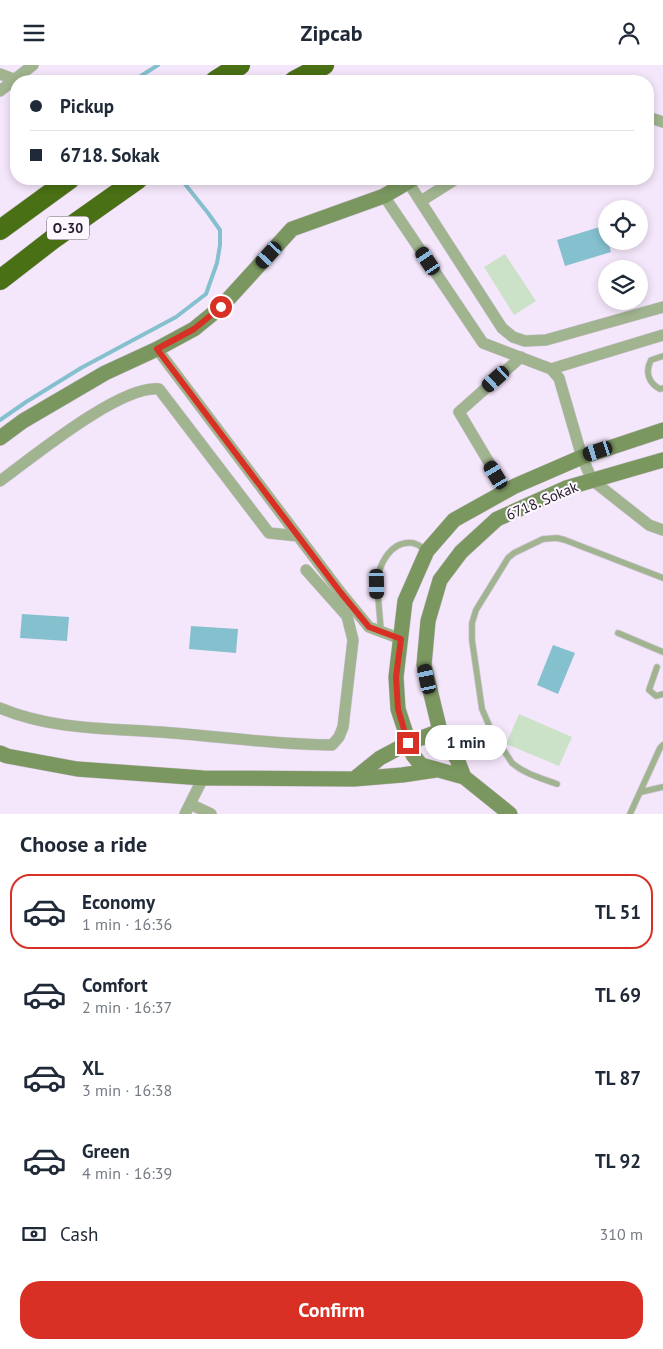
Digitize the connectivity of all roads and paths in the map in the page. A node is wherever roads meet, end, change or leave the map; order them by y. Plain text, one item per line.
1 (33, 65) edge
2 (322, 65) edge
3 (239, 66) edge
4 (22, 75) edge
5 (225, 75) edge
6 (304, 75) edge
7 (61, 185) edge
8 (130, 185) edge
9 (402, 185) edge
10 (413, 185) edge
11 (446, 185) edge
12 (384, 196) junction
13 (421, 201) junction
14 (28, 208) junction
15 (0, 225) edge
16 (0, 229) edge
17 (53, 239) junction
18 (0, 279) edge
19 (0, 289) edge
20 (663, 307) edge
21 (663, 335) edge
22 (157, 349) junction
23 (663, 356) edge
24 (521, 357) junction
25 (551, 369) junction
26 (663, 388) edge
27 (663, 430) edge
28 (0, 438) edge
29 (582, 457) junction
30 (663, 459) edge
31 (592, 480) junction
32 (0, 481) edge
33 (506, 491) junction
34 (663, 530) edge
35 (298, 537) junction
36 (427, 551) junction
37 (306, 570) dead end
38 (663, 578) edge
39 (381, 631) junction
40 (618, 633) dead end
41 (401, 639) junction
42 (663, 652) edge
43 (657, 667) dead end
44 (663, 694) edge
45 (0, 708) edge
46 (440, 731) junction
47 (408, 743) junction
48 (663, 745) edge
49 (0, 753) edge
50 (457, 759) junction
51 (437, 770) junction
52 (464, 777) junction
53 (203, 778) junction
54 (354, 779) junction
55 (557, 784) dead end
56 (663, 787) edge
57 (641, 792) junction
58 (188, 809) edge
59 (211, 814) edge
60 (510, 814) edge
61 (630, 814) edge

1 - 4 street
2 - 6 highway
3 - 5 highway
7 - 14 highway, O-30
8 - 17 highway, O-30
9 - 12 street
10 - 13 street
11 - 13 street
12 - 22 street
12 - 24 street
13 - 20 street
14 - 15 highway
14 - 16 highway, O-30
17 - 18 highway, O-30
17 - 19 highway
21 - 25 street
22 - 28 street
22 - 35 street
23 - 26 lane
24 - 25 street
24 - 33 street
25 - 29 street
27 - 29 street, 6718. Sokak
29 - 31 street
29 - 33 street, 6718. Sokak
30 - 31 street, 6718. Sokak
31 - 34 street
31 - 46 street, 6718. Sokak
32 - 35 street
33 - 36 street, 6718. Sokak
35 - 39 street
36 - 39 lane
36 - 41 street, 6718. Sokak
37 - 45 street
38 - 55 lane
39 - 41 street
40 - 42 lane
41 - 47 street, 6718. Sokak
43 - 44 lane
46 - 47 street
46 - 50 street, 6718. Sokak
47 - 51 street, 6718. Sokak
47 - 54 street
48 - 57 lane
49 - 53 street
50 - 51 street
50 - 52 street, 6718. Sokak
51 - 52 street, 6718. Sokak
51 - 54 street
52 - 60 street, 6718. Sokak
53 - 54 street
53 - 58 street
56 - 57 lane
57 - 61 lane
58 - 59 street

